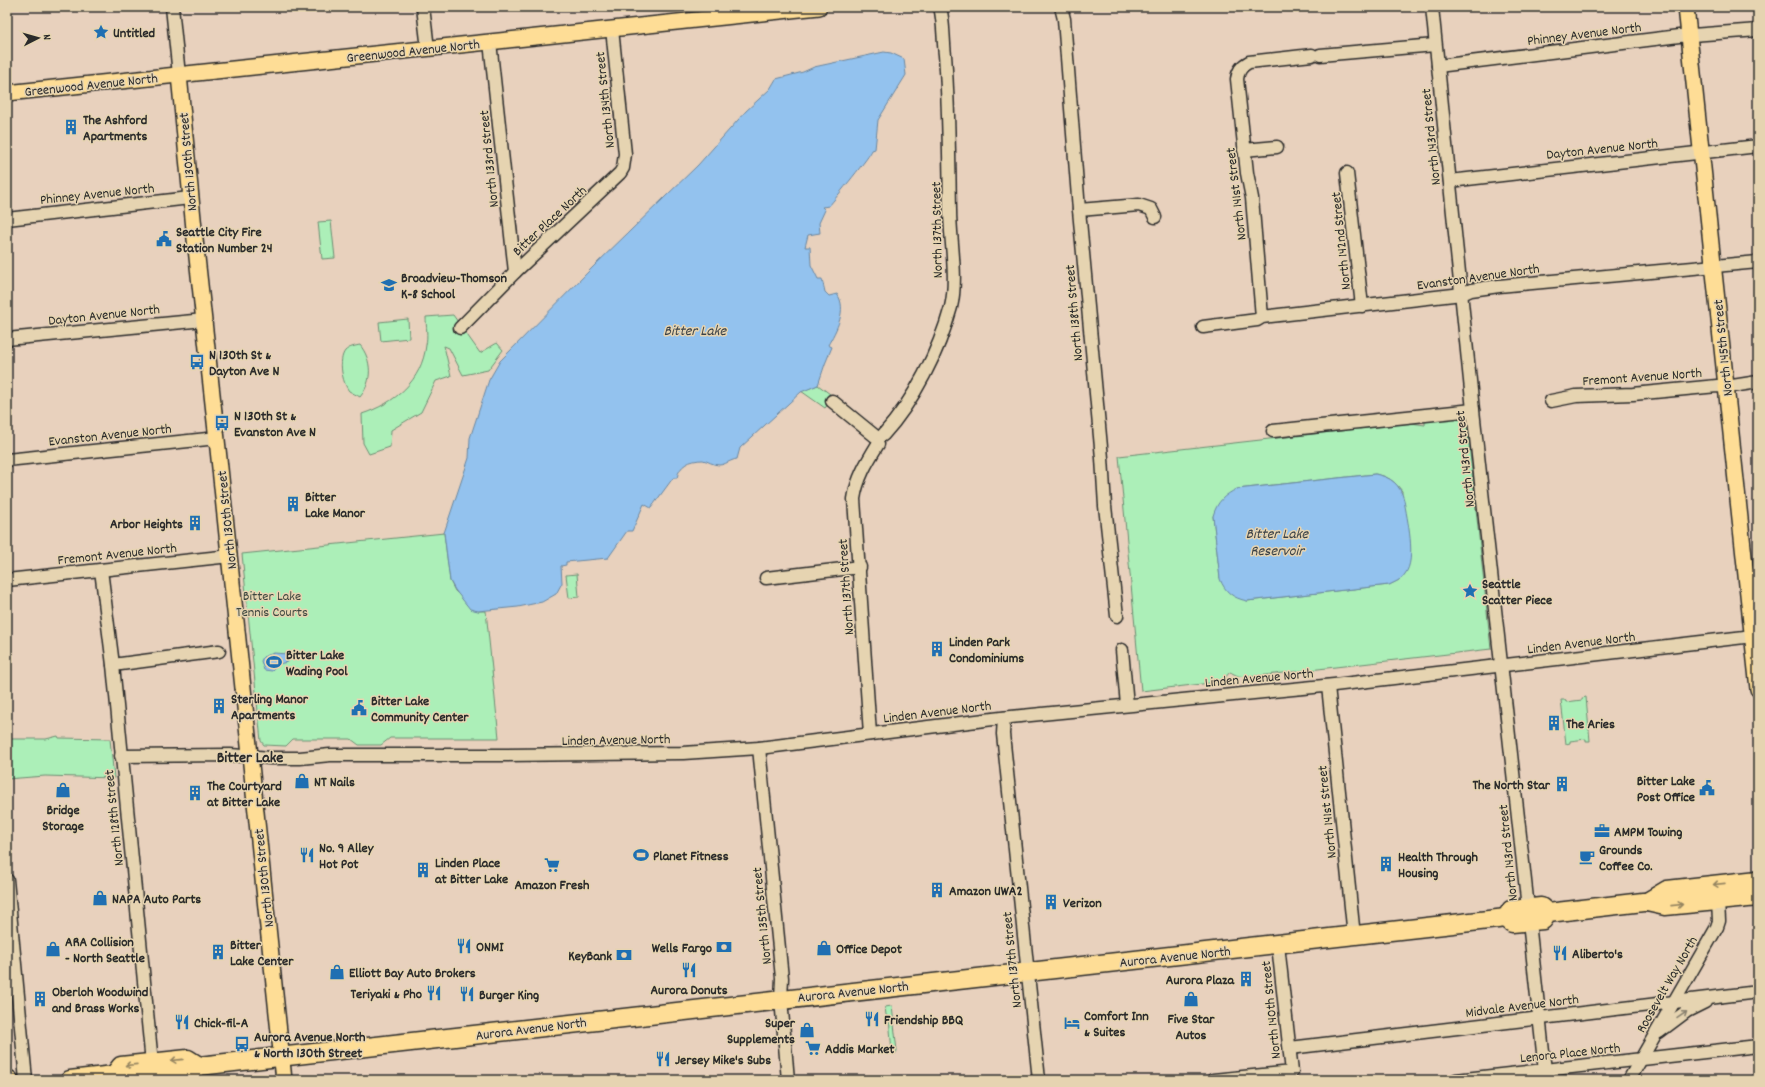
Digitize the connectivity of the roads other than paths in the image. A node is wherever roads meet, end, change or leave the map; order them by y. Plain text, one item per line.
1 (172, 7) edge
2 (423, 7) edge
3 (819, 7) edge
4 (940, 7) edge
5 (1061, 7) edge
6 (1432, 7) edge
7 (1686, 7) edge
8 (612, 29) junction
9 (1758, 30) edge
10 (1689, 35) junction
11 (490, 42) junction
12 (1436, 45) junction
13 (428, 49) junction
14 (1438, 66) junction
15 (179, 75) junction
16 (7, 93) edge
17 (1758, 146) edge
18 (1277, 147) dead end
19 (1244, 150) junction
20 (1701, 152) junction
21 (623, 168) joint
22 (1347, 173) dead end
23 (1450, 181) junction
24 (190, 198) junction
25 (1079, 210) junction
26 (1155, 216) dead end
27 (7, 219) edge
28 (1758, 262) edge
29 (1713, 266) junction
30 (515, 272) junction
31 (1462, 294) junction
32 (1362, 306) junction
33 (1262, 317) junction
34 (204, 320) junction
35 (1203, 327) dead end
36 (460, 328) dead end
37 (7, 338) edge
38 (1758, 382) edge
39 (1726, 388) junction
40 (1551, 401) dead end
41 (832, 402) dead end
42 (1473, 410) junction
43 (1273, 431) dead end
44 (217, 438) junction
45 (879, 438) junction
46 (7, 460) edge
47 (230, 556) junction
48 (860, 567) junction
49 (102, 570) junction
50 (766, 578) dead end
51 (7, 580) edge
52 (1117, 616) dead end
53 (1752, 636) junction
54 (1122, 650) dead end
55 (219, 651) dead end
56 (113, 665) junction
57 (1502, 666) junction
58 (1328, 686) junction
59 (1758, 689) edge
60 (1128, 705) junction
61 (1004, 718) junction
62 (870, 734) junction
63 (759, 748) junction
64 (121, 756) junction
65 (250, 756) junction
66 (7, 880) edge
67 (1758, 880) edge
68 (1758, 897) edge
69 (1718, 901) junction
70 (1647, 902) junction
71 (1528, 915) junction
72 (1354, 936) junction
73 (1278, 945) junction
74 (1028, 972) junction
75 (1758, 992) edge
76 (1714, 998) junction
77 (780, 999) junction
78 (1673, 1002) junction
79 (1540, 1017) junction
80 (1653, 1036) junction
81 (1758, 1046) edge
82 (1290, 1048) junction
83 (282, 1057) junction
84 (1640, 1060) junction
85 (153, 1073) edge
86 (1545, 1075) edge
87 (26, 1080) edge
88 (70, 1080) edge
89 (284, 1080) edge
90 (788, 1080) edge
91 (1039, 1080) edge
92 (1213, 1080) edge
93 (1456, 1080) edge
94 (1629, 1080) edge

1 - 15 street, North 130th Street
2 - 13 street
3 - 8 main road, Greenwood Avenue North
4 - 45 street, North 137th Street
5 - 25 street, North 138th Street
6 - 12 street, North 143rd Street
7 - 10 main road, North 145th Street
8 - 11 main road, Greenwood Avenue North
8 - 21 street, North 134th Street
9 - 10 street, Phinney Avenue North
10 - 14 street, Phinney Avenue North
10 - 20 main road, North 145th Street
11 - 13 main road, Greenwood Avenue North
11 - 30 street, North 133rd Street
12 - 14 street, North 143rd Street
12 - 19 street, North 141st Street
13 - 15 main road, Greenwood Avenue North
14 - 23 street, North 143rd Street
15 - 16 main road, Greenwood Avenue North
15 - 24 main road, North 130th Street
17 - 20 street, Dayton Avenue North
18 - 19 street
19 - 33 street, North 141st Street
20 - 23 street, Dayton Avenue North
20 - 29 main road, North 145th Street
21 - 30 street, Bitter Place North
22 - 32 street, North 142nd Street
23 - 31 street, North 143rd Street
24 - 27 street, Phinney Avenue North
24 - 34 main road, North 130th Street
25 - 26 street
25 - 52 street, North 138th Street
28 - 29 street, Evanston Avenue North
29 - 31 street, Evanston Avenue North
29 - 39 main road, North 145th Street
30 - 36 street, Bitter Place North
31 - 32 street, Evanston Avenue North
31 - 42 street, North 143rd Street
32 - 33 street, Evanston Avenue North
33 - 35 street, Evanston Avenue North
34 - 37 street, Dayton Avenue North
34 - 44 main road, North 130th Street
38 - 39 street, Fremont Avenue North
39 - 40 street, Fremont Avenue North
39 - 53 main road, North 145th Street
41 - 45 street
42 - 43 street
42 - 57 street, North 143rd Street
44 - 46 street, Evanston Avenue North
44 - 47 main road, North 130th Street
45 - 48 street, North 137th Street
47 - 49 street, Fremont Avenue North
47 - 65 main road, North 130th Street
48 - 50 street
48 - 62 street, North 137th Street
49 - 51 street, Fremont Avenue North
49 - 56 street, North 128th Street
53 - 57 street, Linden Avenue North
53 - 59 main road, North 145th Street
54 - 60 street
55 - 56 street
56 - 64 street, North 128th Street
57 - 58 street, Linden Avenue North
57 - 71 street, North 143rd Street
58 - 60 street, Linden Avenue North
58 - 72 street, North 141st Street
60 - 61 street, Linden Avenue North
61 - 62 street, Linden Avenue North
61 - 74 street, North 137th Street
62 - 63 street, Linden Avenue North
63 - 65 street, Linden Avenue North
63 - 77 street, North 135th Street
64 - 65 street, Linden Avenue North
64 - 85 street, North 128th Street
65 - 83 main road, North 130th Street
66 - 87 street
67 -> 70 highway, Aurora Avenue North
68 - 69 highway, Aurora Avenue North
70 -> 69 highway, Aurora Avenue North
69 - 78 street, Roosevelt Way North
70 - 71 highway, Aurora Avenue North
71 - 72 highway, Aurora Avenue North
71 - 79 street, North 143rd Street
72 - 73 highway, Aurora Avenue North
73 - 74 highway, Aurora Avenue North
73 - 82 street, North 140th Street
74 - 77 highway, Aurora Avenue North
74 - 91 street, North 137th Street
75 - 76 street, Midvale Avenue North
76 - 78 street, Midvale Avenue North
80 -> 76 street
77 - 83 highway, Aurora Avenue North
77 - 90 street, North 135th Street
78 - 79 street, Midvale Avenue North
78 - 80 street, Roosevelt Way North
79 - 82 street, Midvale Avenue North
79 - 86 street, North 143rd Street
80 - 84 street, Roosevelt Way North
81 - 84 street, Lenora Place North
82 - 92 street, North 140th Street
83 - 85 highway, Aurora Avenue North
83 - 89 main road, North 130th Street
84 - 86 street, Lenora Place North
84 - 94 street, Roosevelt Way North
85 - 88 highway, Aurora Avenue North
86 - 93 street, Lenora Place North

